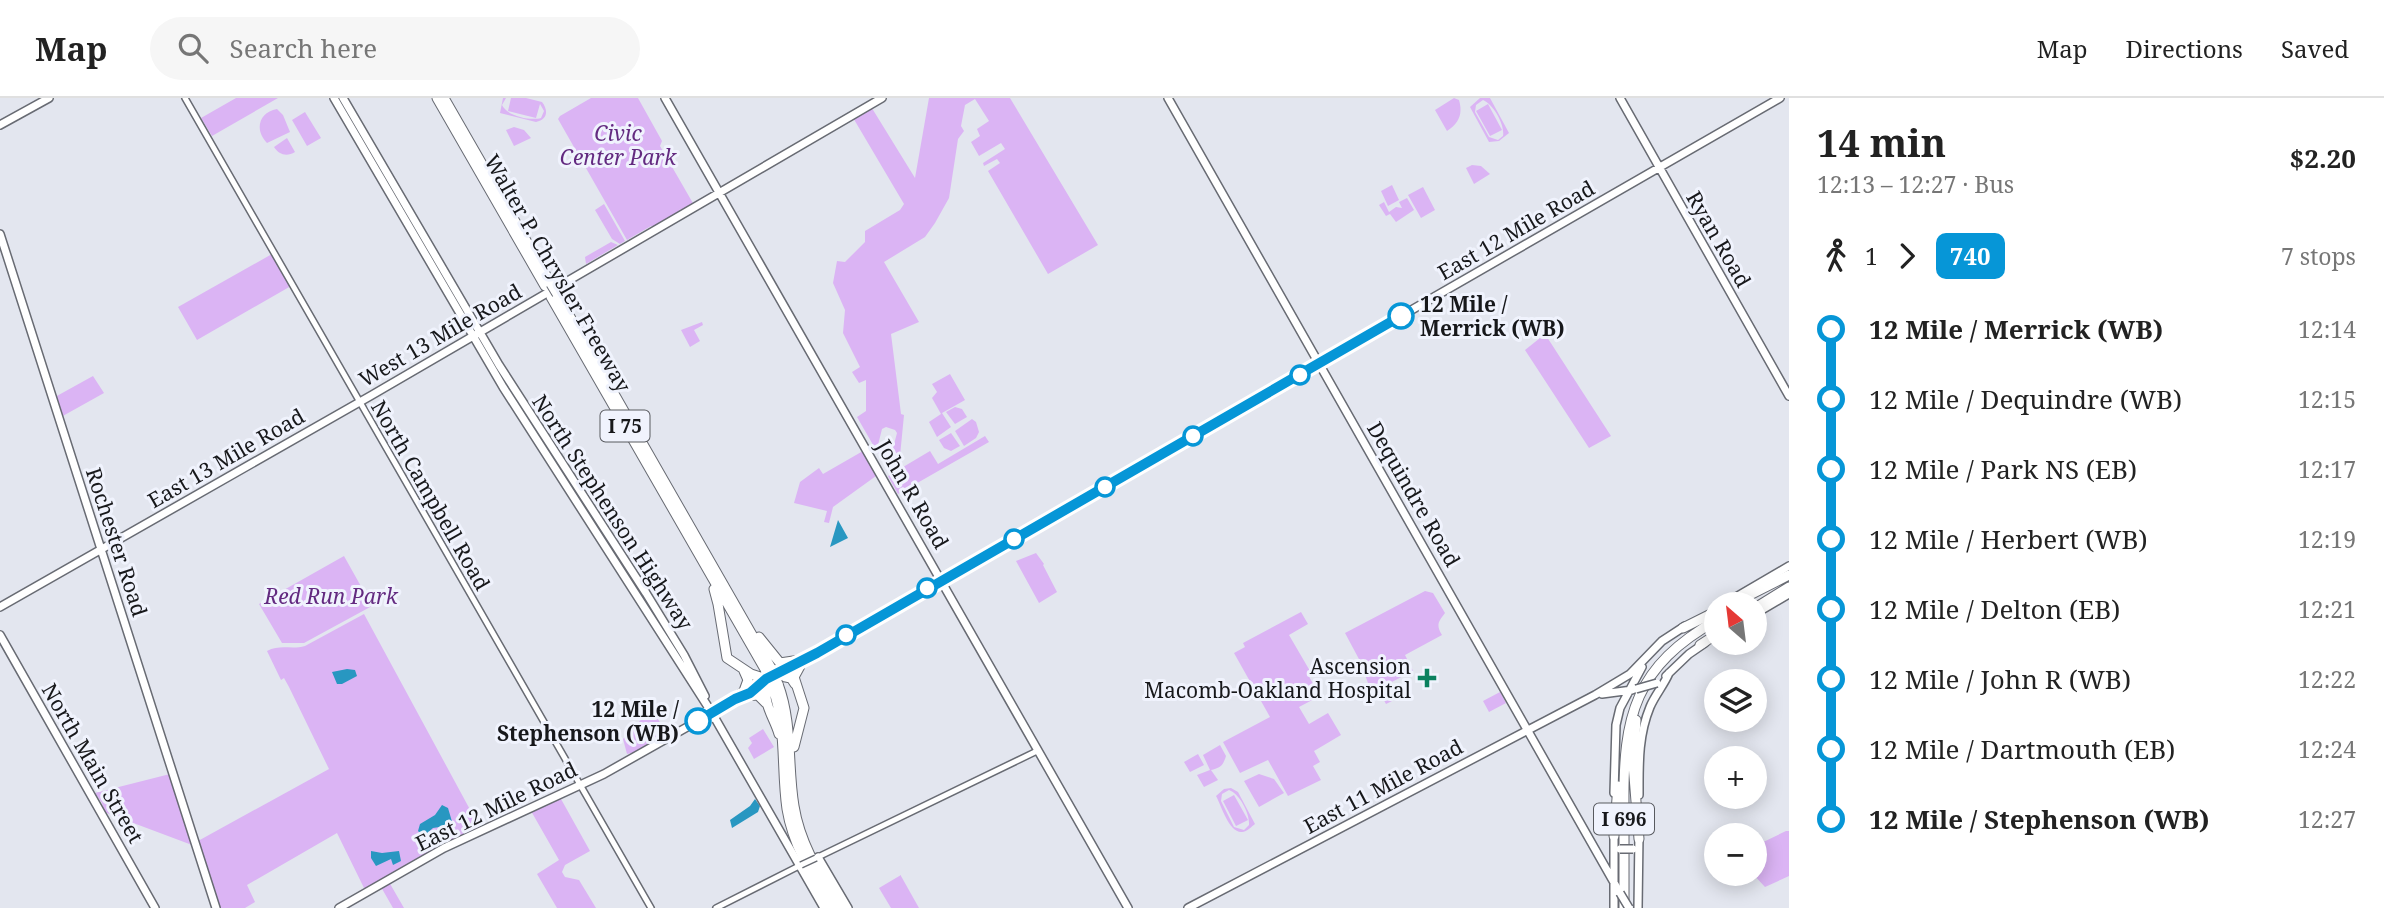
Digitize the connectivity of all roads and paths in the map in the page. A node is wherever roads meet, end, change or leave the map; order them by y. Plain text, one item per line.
1 (49, 98) edge
2 (185, 98) edge
3 (334, 98) edge
4 (342, 98) edge
5 (437, 98) edge
6 (444, 98) edge
7 (665, 98) edge
8 (882, 98) edge
9 (1168, 98) edge
10 (1620, 98) edge
11 (1780, 98) edge
12 (340, 108) junction
13 (0, 125) edge
14 (358, 125) junction
15 (366, 149) junction
16 (1658, 168) junction
17 (719, 192) junction
18 (401, 207) junction
19 (405, 222) junction
20 (0, 234) edge
21 (424, 239) junction
22 (548, 285) junction
23 (554, 296) junction
24 (459, 306) junction
25 (476, 334) junction
26 (480, 349) junction
27 (497, 363) junction
28 (1320, 363) junction
29 (507, 393) junction
30 (518, 395) junction
31 (1789, 396) edge
32 (359, 402) junction
33 (516, 408) junction
34 (528, 413) junction
35 (534, 436) junction
36 (552, 450) junction
37 (558, 473) junction
38 (579, 491) junction
39 (581, 508) junction
40 (587, 517) junction
41 (602, 525) junction
42 (608, 534) junction
43 (102, 549) junction
44 (699, 555) junction
45 (1789, 566) edge
46 (620, 567) junction
47 (1789, 577) edge
48 (942, 580) junction
49 (639, 583) junction
50 (1789, 586) edge
51 (1745, 592) edge
52 (1757, 592) edge
53 (1764, 592) edge
54 (1789, 594) edge
55 (1768, 598) edge
56 (645, 606) junction
57 (1768, 606) edge
58 (0, 607) edge
59 (1704, 617) edge
60 (652, 618) junction
61 (741, 619) junction
62 (664, 622) junction
63 (1683, 628) joint
64 (1704, 628) edge
65 (1704, 634) edge
66 (0, 635) edge
67 (672, 635) junction
68 (1704, 643) edge
69 (1700, 645) joint
70 (1649, 654) junction
71 (679, 657) junction
72 (797, 664) junction
73 (742, 670) junction
74 (1670, 673) junction
75 (773, 676) junction
76 (796, 685) junction
77 (1630, 688) junction
78 (741, 695) junction
79 (1595, 695) junction
80 (768, 705) junction
81 (712, 713) junction
82 (1636, 720) junction
83 (1628, 729) junction
84 (1527, 731) junction
85 (1037, 751) junction
86 (788, 780) junction
87 (580, 786) junction
88 (1614, 836) junction
89 (1637, 846) junction
90 (1616, 851) junction
91 (817, 857) junction
92 (1601, 860) junction
93 (800, 866) junction
94 (1615, 883) junction
95 (1614, 907) edge
96 (155, 908) edge
97 (216, 908) edge
98 (339, 908) edge
99 (651, 908) edge
100 (716, 908) edge
101 (824, 908) edge
102 (832, 908) edge
103 (840, 908) edge
104 (848, 908) edge
105 (1128, 908) edge
106 (1188, 908) edge
107 (1627, 908) edge
108 (1638, 908) edge

1 - 13 main road
2 - 32 street, North Campbell Road
3 - 12 main road
4 - 14 main road
5 - 22 highway, Walter P. Chrysler Freeway / I 75
6 - 22 highway, Walter P. Chrysler Freeway / I 75
7 - 17 main road, John R Road
8 - 17 main road
9 - 28 main road, Dequindre Road
10 - 16 main road, Ryan Road
11 - 16 main road, East 12 Mile Road
12 - 14 main road
12 - 15 main road
14 - 15 main road
15 - 18 main road
15 - 18 main road
16 - 28 main road, East 12 Mile Road
16 - 31 main road, Ryan Road
17 - 25 main road, West 13 Mile Road
17 - 48 main road, John R Road
18 - 19 main road
18 - 21 main road
19 - 21 main road
19 - 24 main road
20 - 43 main road, Rochester Road
21 - 24 main road
22 - 23 highway, Walter P. Chrysler Freeway / I 75
23 - 44 highway, Walter P. Chrysler Freeway / I 75
23 - 61 highway, Walter P. Chrysler Freeway / I 75
24 - 25 main road
24 - 25 main road
25 - 26 main road, North Stephenson Highway
25 - 27 main road, North Stephenson Highway
25 - 32 main road, West 13 Mile Road
26 - 27 main road
26 - 29 main road, North Stephenson Highway
27 - 30 main road, North Stephenson Highway
28 - 48 main road, East 12 Mile Road
28 - 84 main road, Dequindre Road
29 - 30 main road
29 - 33 main road, North Stephenson Highway
30 - 34 main road, North Stephenson Highway
32 - 43 main road, East 13 Mile Road
32 - 87 street, North Campbell Road
33 - 34 main road
33 - 35 main road, North Stephenson Highway
34 - 36 main road, North Stephenson Highway
35 - 36 main road
35 - 37 main road, North Stephenson Highway
36 - 38 main road, North Stephenson Highway
37 - 38 main road
37 - 39 main road, North Stephenson Highway
38 - 41 main road, North Stephenson Highway
39 - 40 main road, North Stephenson Highway
39 - 41 main road
40 - 42 main road
40 - 46 main road, North Stephenson Highway
41 - 42 main road, North Stephenson Highway
42 - 49 main road, North Stephenson Highway
43 - 58 main road, East 13 Mile Road
43 - 97 main road, Rochester Road
44 - 61 highway, Walter P. Chrysler Freeway / I 75
44 - 73 highway
45 - 51 main road
46 - 49 main road
46 - 56 main road, North Stephenson Highway
47 - 52 highway
47 - 53 highway
48 - 72 main road, East 12 Mile Road
48 - 85 main road, John R Road
49 - 62 main road, North Stephenson Highway
50 - 55 highway
54 - 57 main road
56 - 60 main road, North Stephenson Highway
56 - 62 main road
59 - 63 highway
60 - 67 main road
60 - 71 main road, North Stephenson Highway
61 - 75 highway, Walter P. Chrysler Freeway / I 75
62 - 67 main road, North Stephenson Highway
63 - 70 main road, East 11 Mile Road
64 - 83 highway, I 696
65 - 82 highway, I 696
66 - 96 main road, North Main Street
67 - 71 main road, North Stephenson Highway
68 - 69 highway
69 - 74 main road, East 11 Mile Road
70 - 77 main road
70 - 79 main road, East 11 Mile Road
71 - 81 main road, North Stephenson Highway
71 - 81 main road, North Stephenson Highway
72 - 75 main road, East 12 Mile Road
72 - 75 highway
72 - 76 highway
73 - 75 highway
73 - 78 highway
74 - 77 main road, East 11 Mile Road, bridge
74 - 89 main road
75 - 76 highway
75 - 78 main road, East 12 Mile Road
75 - 80 highway
75 - 86 highway, I 75
76 - 86 highway
77 - 79 main road, East 11 Mile Road
77 - 88 main road
78 - 80 highway
78 - 81 main road, East 12 Mile Road
79 - 84 main road, East 11 Mile Road
80 - 86 highway
81 - 87 main road, East 12 Mile Road
81 - 93 main road, North Stephenson Highway
82 - 89 highway
82 - 107 highway, I 696
83 - 88 highway
83 - 107 highway, I 696
84 - 92 main road, Dequindre Road
84 - 106 main road, East 11 Mile Road
85 - 91 street
85 - 105 main road, John R Road
86 - 102 highway, I 75
86 - 103 highway, I 75
87 - 98 main road, East 12 Mile Road
87 - 99 street, North Campbell Road
88 - 90 main road
89 - 90 main road, bridge
89 - 108 main road
90 - 92 main road
90 - 94 main road
91 - 93 street, bridge
91 - 104 main road
92 - 94 main road, Dequindre Road
93 - 100 street
93 - 101 main road, North Stephenson Highway
94 - 95 main road
94 - 107 main road, Dequindre Road, bridge

